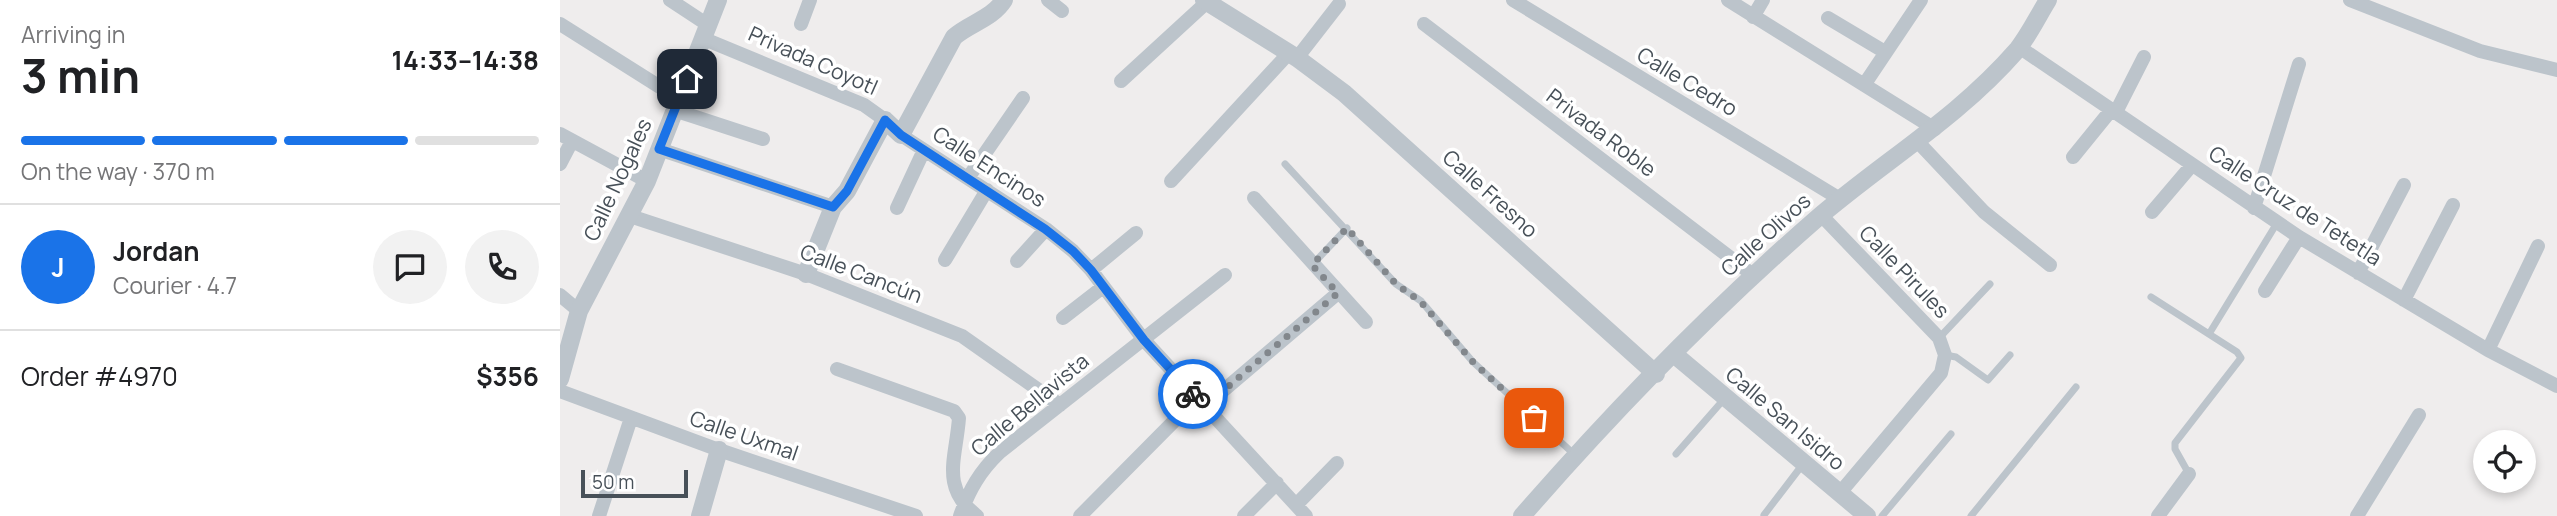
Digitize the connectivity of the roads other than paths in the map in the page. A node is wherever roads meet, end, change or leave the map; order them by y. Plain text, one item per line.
1 (670, 0) edge
2 (718, 0) edge
3 (810, 0) edge
4 (1004, 0) edge
5 (1048, 0) edge
6 (1513, 0) edge
7 (1728, 0) edge
8 (1763, 0) edge
9 (1919, 0) edge
10 (2048, 0) edge
11 (2350, 0) edge
12 (1205, 1) edge
13 (1339, 4) dead end
14 (1062, 11) dead end
15 (1753, 17) junction
16 (1828, 18) dead end
17 (560, 24) edge
18 (801, 24) dead end
19 (1424, 24) dead end
20 (705, 32) junction
21 (2019, 47) junction
22 (1885, 52) junction
23 (1293, 56) junction
24 (2144, 57) dead end
25 (2299, 64) dead end
26 (2557, 70) edge
27 (1121, 81) dead end
28 (1864, 85) junction
29 (1023, 98) dead end
30 (677, 104) junction
31 (2114, 110) junction
32 (885, 120) junction
33 (1935, 129) junction
34 (901, 135) junction
35 (566, 137) edge
36 (763, 139) dead end
37 (1918, 142) junction
38 (659, 149) junction
39 (924, 150) junction
40 (2073, 157) dead end
41 (560, 164) edge
42 (1285, 164) dead end
43 (2192, 164) junction
44 (968, 178) junction
45 (647, 181) junction
46 (1171, 181) dead end
47 (2404, 185) dead end
48 (987, 190) junction
49 (1254, 198) dead end
50 (1840, 199) junction
51 (2453, 205) dead end
52 (833, 207) junction
53 (897, 208) dead end
54 (2254, 208) junction
55 (2152, 212) dead end
56 (1821, 215) junction
57 (630, 216) junction
58 (2277, 223) junction
59 (1347, 228) junction
60 (1045, 229) junction
61 (1136, 233) dead end
62 (2299, 237) junction
63 (2538, 246) dead end
64 (945, 260) dead end
65 (1017, 261) dead end
66 (1312, 265) junction
67 (2050, 265) dead end
68 (1091, 270) junction
69 (2358, 273) junction
70 (806, 274) junction
71 (1225, 275) dead end
72 (1753, 275) junction
73 (1990, 284) dead end
74 (1103, 287) junction
75 (2265, 291) dead end
76 (1338, 293) junction
77 (560, 295) edge
78 (2151, 298) dead end
79 (2404, 300) junction
80 (579, 311) junction
81 (1063, 318) dead end
82 (1366, 322) dead end
83 (2209, 334) junction
84 (1939, 338) junction
85 (1144, 340) junction
86 (2488, 350) junction
87 (1675, 355) junction
88 (1945, 355) junction
89 (2010, 355) dead end
90 (837, 369) dead end
91 (1656, 374) junction
92 (560, 379) edge
93 (2557, 386) edge
94 (2076, 387) dead end
95 (560, 391) edge
96 (1726, 397) junction
97 (1201, 402) junction
98 (1060, 405) junction
99 (2419, 415) dead end
100 (631, 418) junction
101 (1951, 434) dead end
102 (719, 450) junction
103 (1676, 454) dead end
104 (1575, 455) junction
105 (1337, 463) dead end
106 (1803, 463) junction
107 (2189, 474) joint
108 (1277, 483) junction
109 (1839, 495) junction
110 (1301, 510) edge
111 (962, 511) edge
112 (1764, 515) edge
113 (599, 516) edge
114 (700, 516) edge
115 (916, 516) edge
116 (977, 516) edge
117 (1080, 516) edge
118 (1244, 516) edge
119 (1522, 516) edge
120 (1867, 516) edge
121 (1882, 516) edge
122 (1971, 516) edge
123 (2158, 516) edge
124 (2357, 516) edge

1 - 20 street, Privada Coyotl
2 - 20 street, Calle Nogales
3 - 18 street
4 - 34 street
5 - 14 street
6 - 50 street, Calle Cedro
7 - 15 street
8 - 15 street
9 - 22 street
10 - 21 street, Calle Olivos
11 - 26 street
12 - 23 street, Calle Fresno
12 - 27 street
13 - 23 street
15 - 28 street
16 - 22 street
17 - 30 street
19 - 72 street, Privada Roble
20 - 30 street, Calle Nogales
20 - 32 street, Privada Coyotl
21 - 31 street, Calle Cruz de Tetetla
21 - 33 street, Calle Olivos
22 - 28 street
23 - 46 street
23 - 91 street, Calle Fresno
24 - 31 street
25 - 54 street
28 - 33 street
29 - 44 street
30 - 36 street
30 - 38 street, Calle Nogales
31 - 40 street
31 - 43 street, Calle Cruz de Tetetla
32 - 34 street, Privada Coyotl
32 - 52 street
33 - 37 street, Calle Olivos
34 - 39 street, Calle Encinos
35 - 41 street
35 - 45 street
37 - 50 street, Calle Olivos
37 - 67 street
38 - 45 street, Calle Nogales
38 - 52 street
39 - 44 street, Calle Encinos
39 - 53 street
42 - 59 lane
43 - 54 street, Calle Cruz de Tetetla
43 - 55 street
44 - 48 street, Calle Encinos
45 - 57 street, Calle Nogales
47 - 69 street
48 - 60 street, Calle Encinos
48 - 64 street
49 - 66 street
50 - 56 street, Calle Olivos
51 - 79 street
52 - 70 street
54 - 58 street, Calle Cruz de Tetetla
56 - 72 street, Calle Olivos
56 - 84 street, Calle Pirules
57 - 70 street, Calle Cancún
57 - 80 street, Calle Nogales
58 - 62 street, Calle Cruz de Tetetla
58 - 83 lane
59 - 66 lane
59 - 104 lane
60 - 65 street
60 - 68 street, Calle Encinos
61 - 68 street
62 - 69 street, Calle Cruz de Tetetla
62 - 75 street
63 - 86 street
66 - 76 street
68 - 74 street, Calle Encinos
69 - 79 street, Calle Cruz de Tetetla
70 - 98 street, Calle Cancún
71 - 85 street
72 - 87 street, Calle Olivos
73 - 84 lane
74 - 81 street
74 - 85 street, Calle Encinos
76 - 82 street
76 - 97 street
77 - 80 street
78 - 83 lane
79 - 86 street, Calle Cruz de Tetetla
80 - 92 street, Calle Nogales
83 - 107 lane
84 - 88 street, Calle Pirules
85 - 97 street, Calle Encinos
85 - 98 street, Calle Bellavista
86 - 93 street, Calle Cruz de Tetetla
87 - 91 street, Calle Olivos
87 - 96 street, Calle San Isidro
88 - 89 lane
88 - 109 street
90 - 111 street
91 - 104 street, Calle Olivos
94 - 122 lane
95 - 100 street, Calle Uxmal
96 - 103 lane
96 - 106 street, Calle San Isidro
97 - 108 street, Calle Encinos
97 - 117 street
98 - 111 street, Calle Bellavista
99 - 124 street
100 - 102 street, Calle Uxmal
100 - 113 street
101 - 121 lane
102 - 114 street
102 - 115 street, Calle Uxmal
104 - 119 street, Calle Olivos
105 - 110 street
106 - 109 street, Calle San Isidro
106 - 112 lane
107 - 123 street
108 - 110 street, Calle Encinos
108 - 118 street
109 - 120 street, Calle San Isidro
111 - 116 street

